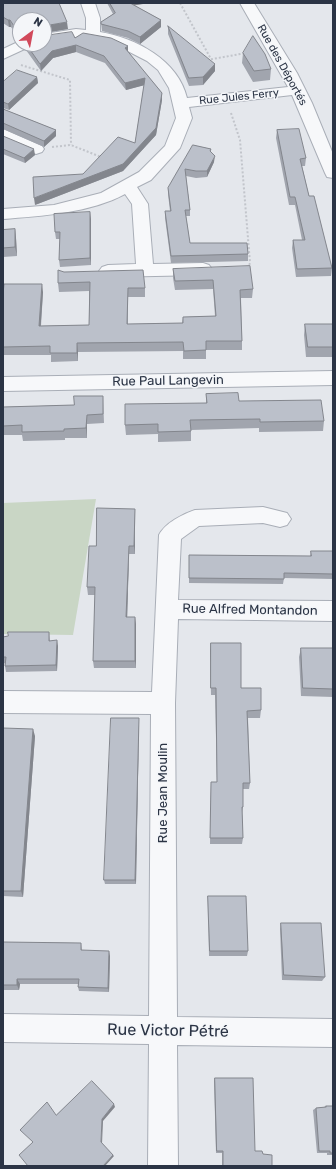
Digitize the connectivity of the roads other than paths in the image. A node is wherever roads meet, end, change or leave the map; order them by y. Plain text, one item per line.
1 (88, 3) edge
2 (247, 3) edge
3 (93, 36) junction
4 (52, 37) edge
5 (12, 50) edge
6 (3, 55) edge
7 (298, 90) junction
8 (180, 103) junction
9 (3, 134) edge
10 (36, 148) road end
11 (333, 173) edge
12 (128, 186) junction
13 (3, 214) edge
14 (247, 268) edge
15 (145, 270) junction
16 (94, 272) edge
17 (333, 378) edge
18 (3, 384) edge
19 (280, 519) dead end
20 (167, 609) junction
21 (333, 611) edge
22 (3, 702) edge
23 (163, 703) junction
24 (3, 1028) edge
25 (163, 1031) junction
26 (333, 1033) edge
27 (163, 1166) edge

1 - 3 street
2 - 7 street, Rue des Déportés
3 - 4 street
3 - 8 street
5 - 6 street
7 - 8 street, Rue Jules Ferry
7 - 11 street, Rue des Déportés
8 - 12 street
9 - 10 street
12 - 13 street
12 - 15 street
14 - 15 street
15 - 16 street
17 - 18 street, Rue Paul Langevin
19 - 20 street, Rue Jean Moulin
20 - 21 street, Rue Alfred Montandon
20 - 23 street, Rue Jean Moulin
22 - 23 street
23 - 25 street, Rue Jean Moulin
24 - 25 street, Rue Victor Pétré
25 - 26 street, Rue Victor Pétré
25 - 27 street, Rue Jean Moulin

